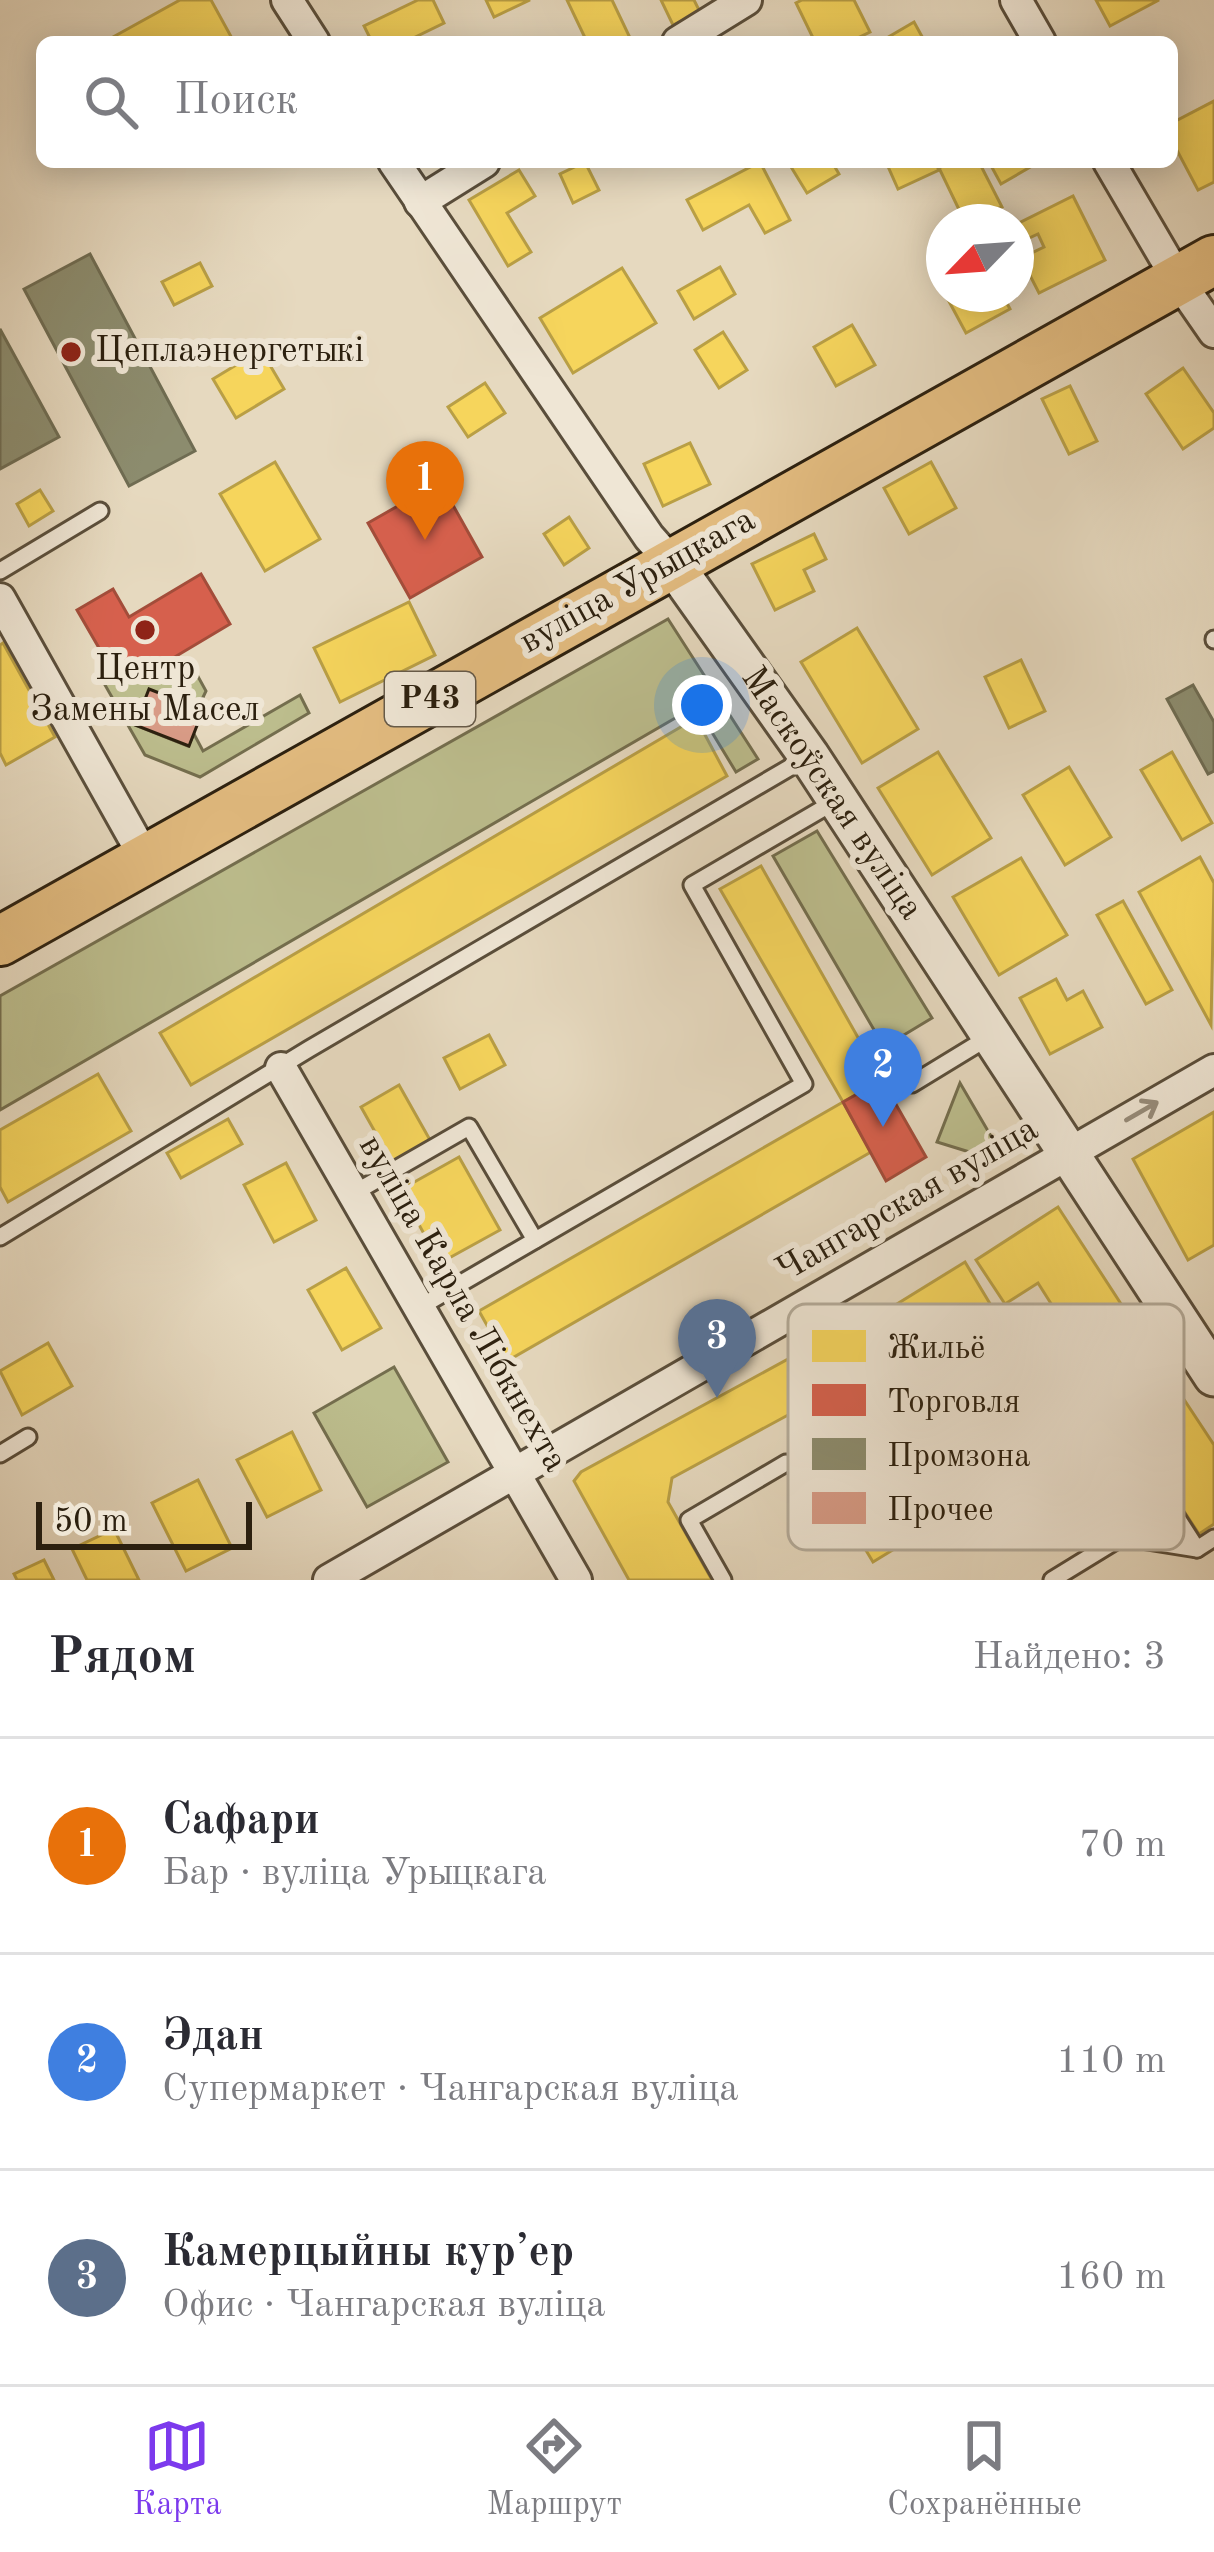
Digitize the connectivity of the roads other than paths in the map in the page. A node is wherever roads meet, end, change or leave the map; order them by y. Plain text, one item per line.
1 (286, 0) edge
2 (746, 0) edge
3 (1016, 0) edge
4 (310, 36) edge
5 (688, 36) edge
6 (1037, 36) edge
7 (398, 168) edge
8 (475, 168) edge
9 (1114, 168) edge
10 (421, 202) junction
11 (1196, 270) edge
12 (1214, 332) edge
13 (100, 512) dead end
14 (672, 563) junction
15 (0, 571) edge
16 (0, 599) edge
17 (809, 757) junction
18 (837, 800) junction
19 (145, 857) junction
20 (0, 940) edge
21 (992, 1036) junction
22 (281, 1068) junction
23 (1214, 1070) edge
24 (912, 1084) dead end
25 (1069, 1152) junction
26 (354, 1193) junction
27 (0, 1238) edge
28 (535, 1240) junction
29 (809, 1304) edge
30 (1167, 1304) edge
31 (420, 1307) junction
32 (788, 1316) edge
33 (1184, 1329) edge
34 (1212, 1366) edge
35 (28, 1438) dead end
36 (0, 1454) edge
37 (786, 1463) dead end
38 (515, 1476) junction
39 (1184, 1529) edge
40 (1214, 1538) edge
41 (1184, 1547) edge
42 (1197, 1549) junction
43 (1101, 1550) edge
44 (329, 1580) edge
45 (576, 1580) edge
46 (723, 1580) edge
47 (1052, 1580) edge

1 - 4 street
2 - 5 street
3 - 6 street
7 - 10 street, Маскоўская вуліца
8 - 10 street
9 - 11 street
10 - 14 street, Маскоўская вуліца
11 - 12 street
11 - 14 main road, вуліца Урыцкага / Р43
13 - 15 lane
14 - 17 street, Маскоўская вуліца
14 - 19 main road, вуліца Урыцкага / Р43
16 - 19 street
17 - 18 street, Маскоўская вуліца
17 - 22 lane
18 - 21 street, Маскоўская вуліца
18 - 28 lane
19 - 20 main road, вуліца Урыцкага / Р43
21 - 24 lane
21 - 25 street, Маскоўская вуліца
22 - 26 street, вуліца Карла Лібкнехта
22 - 27 lane
25 -> 23 street, Чангарская вуліца
25 - 29 street, Чангарская вуліца
25 - 30 street, Маскоўская вуліца
26 - 28 lane
26 - 31 street, вуліца Карла Лібкнехта
28 - 31 lane
31 - 38 street, вуліца Карла Лібкнехта
32 - 38 street, Чангарская вуліца
33 - 34 street, Маскоўская вуліца
35 - 36 lane
37 - 46 lane
38 - 44 street, Чангарская вуліца
38 - 45 street, вуліца Карла Лібкнехта
39 - 42 lane
40 - 42 lane
41 - 42 lane
43 - 47 lane

